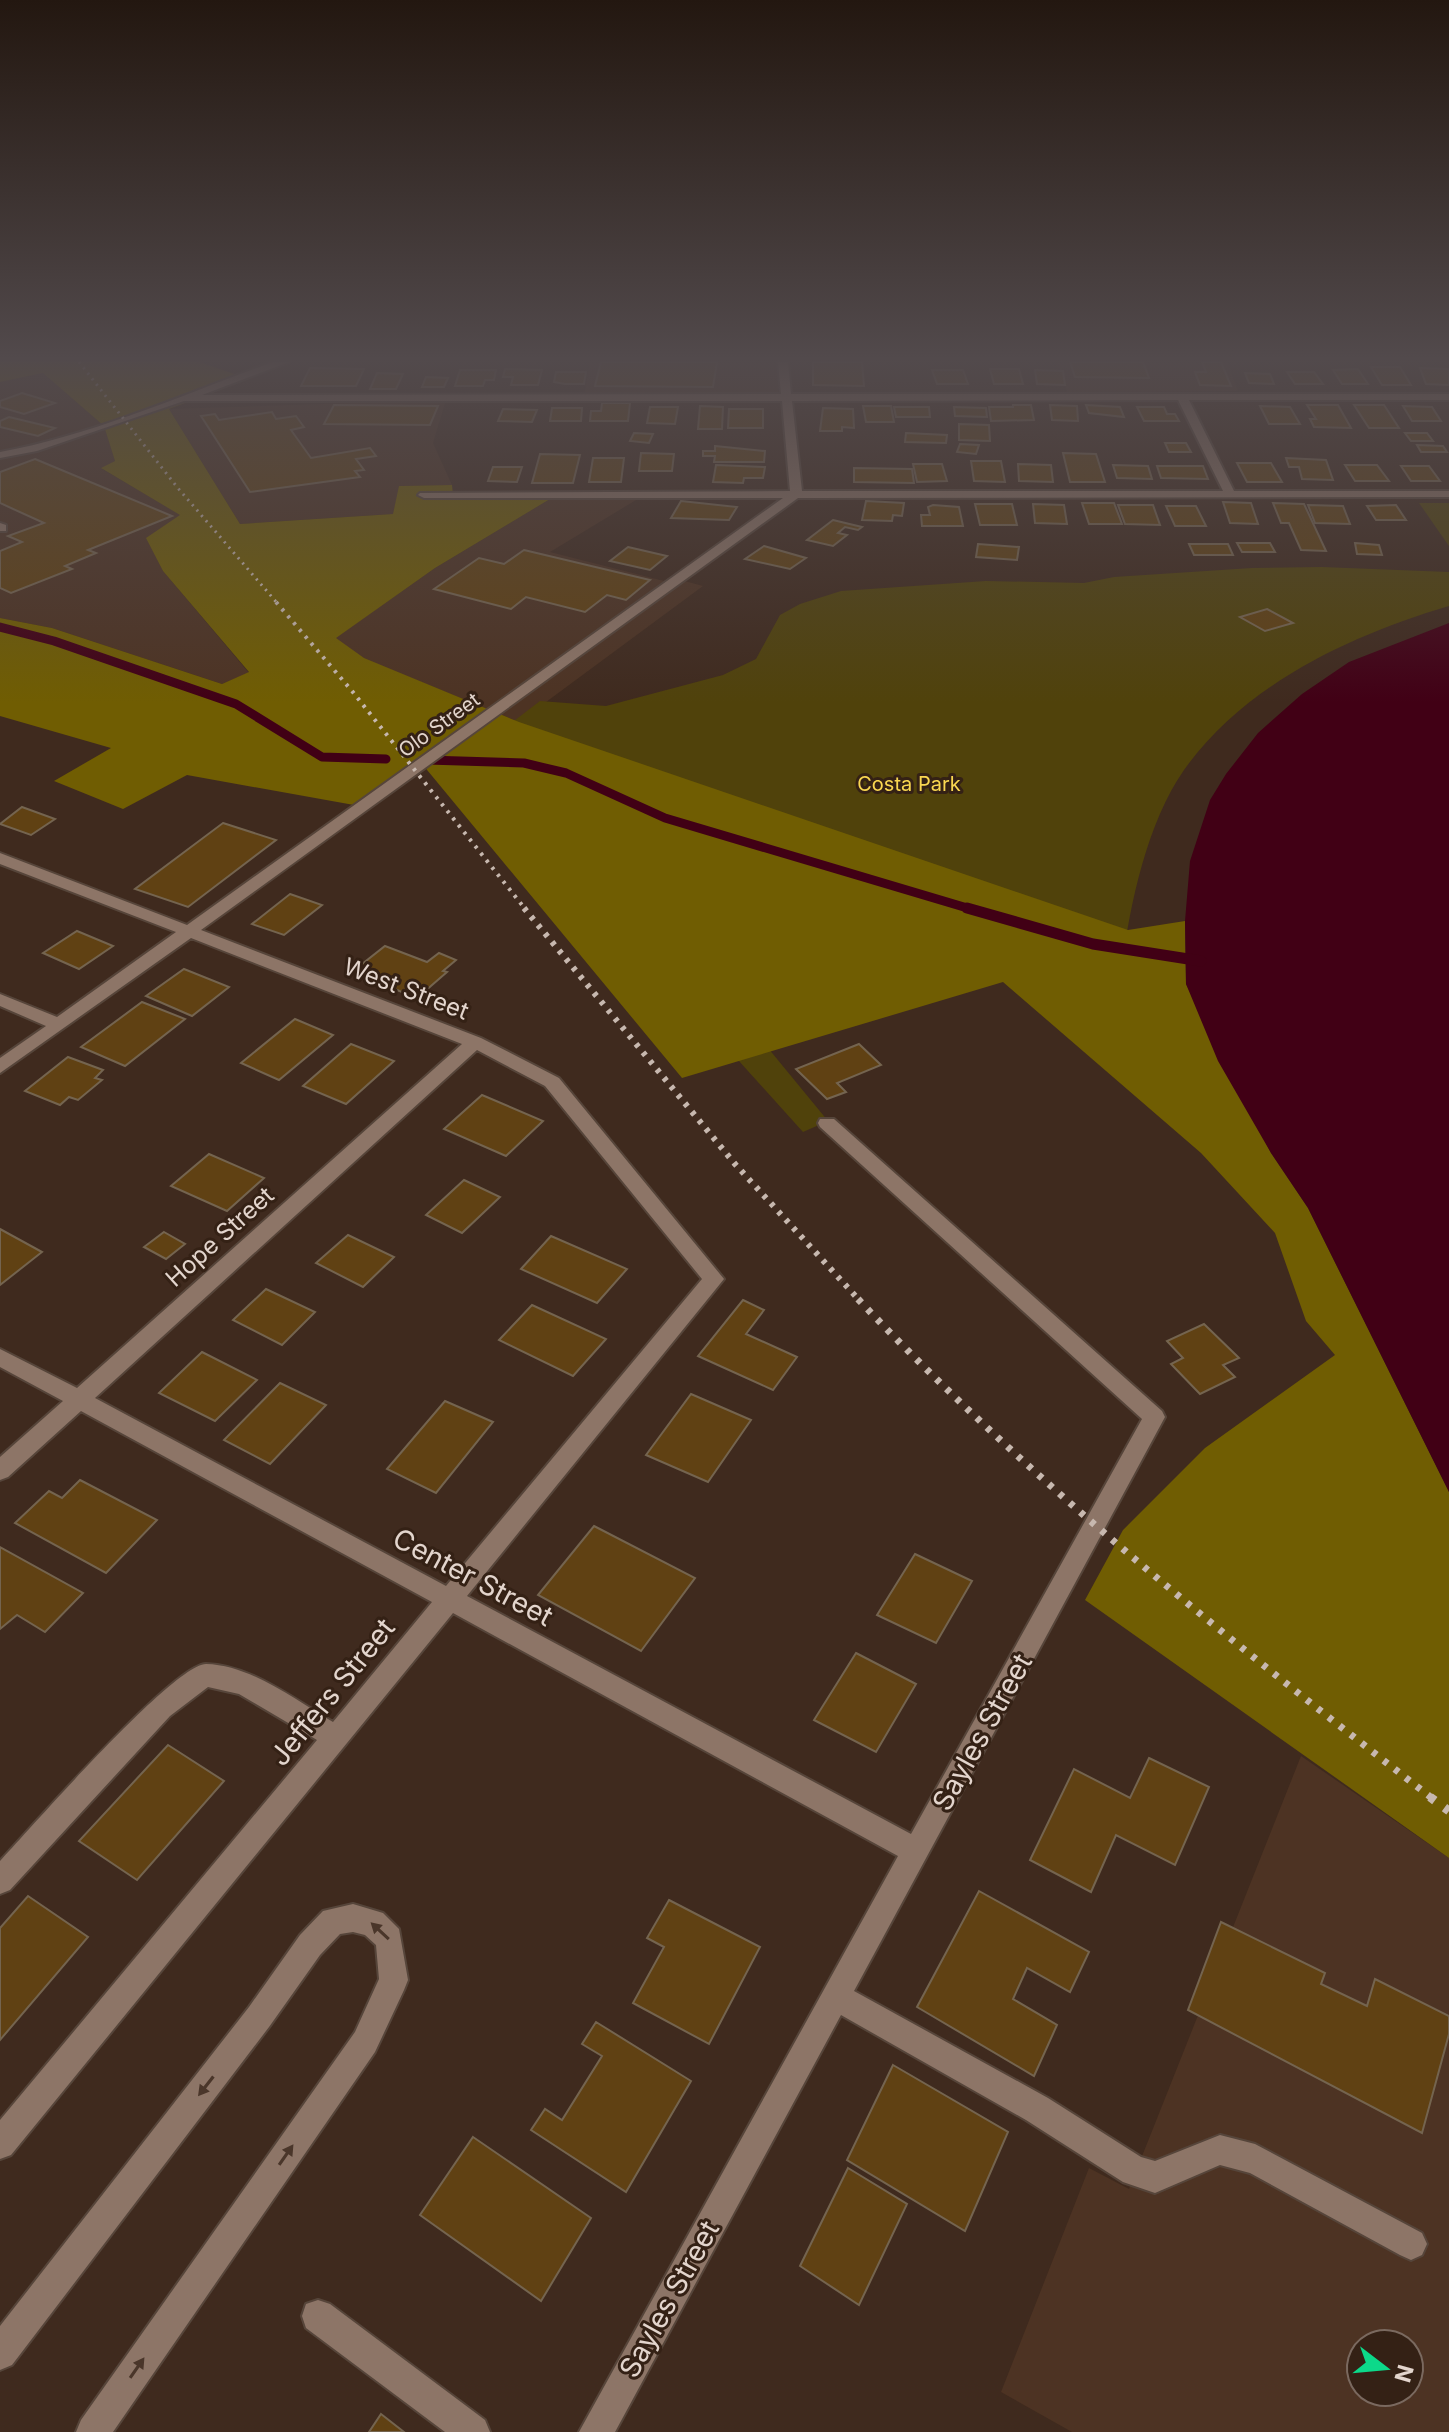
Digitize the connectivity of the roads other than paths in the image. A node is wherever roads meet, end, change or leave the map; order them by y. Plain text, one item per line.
1 (794, 475) edge
2 (1221, 475) edge
3 (796, 494) junction
4 (1230, 494) junction
5 (1449, 494) edge
6 (424, 495) dead end
7 (0, 858) edge
8 (189, 931) junction
9 (0, 999) edge
10 (59, 1025) junction
11 (475, 1042) junction
12 (0, 1067) edge
13 (827, 1123) dead end
14 (714, 1279) joint
15 (0, 1357) edge
16 (80, 1400) junction
17 (0, 1471) edge
18 (449, 1598) junction
19 (336, 1737) junction
20 (916, 1851) junction
21 (0, 1881) edge
22 (835, 1996) junction
23 (0, 2144) edge
24 (1411, 2244) dead end
25 (318, 2316) dead end
26 (0, 2353) edge
27 (93, 2432) edge
28 (473, 2432) edge
29 (596, 2432) edge

1 - 3 street
2 - 4 street
3 - 4 street
3 - 6 street
3 - 8 street, Olo Street
4 - 5 street
7 - 8 street, West Street
8 - 10 street, Olo Street
8 - 11 street, West Street
9 - 10 street
10 - 12 street, Olo Street
11 - 14 street, West Street
11 - 16 street, Hope Street
13 - 20 street, Sayles Street
14 - 18 street, Jeffers Street
15 - 16 street, Center Street
16 - 17 street, Hope Street
16 - 18 street, Center Street
18 - 19 street, Jeffers Street
18 - 20 street, Center Street
19 - 21 street
19 - 23 street, Jeffers Street
20 - 22 street, Sayles Street
22 - 24 street
22 - 29 street, Sayles Street
25 - 28 street
27 -> 26 street

